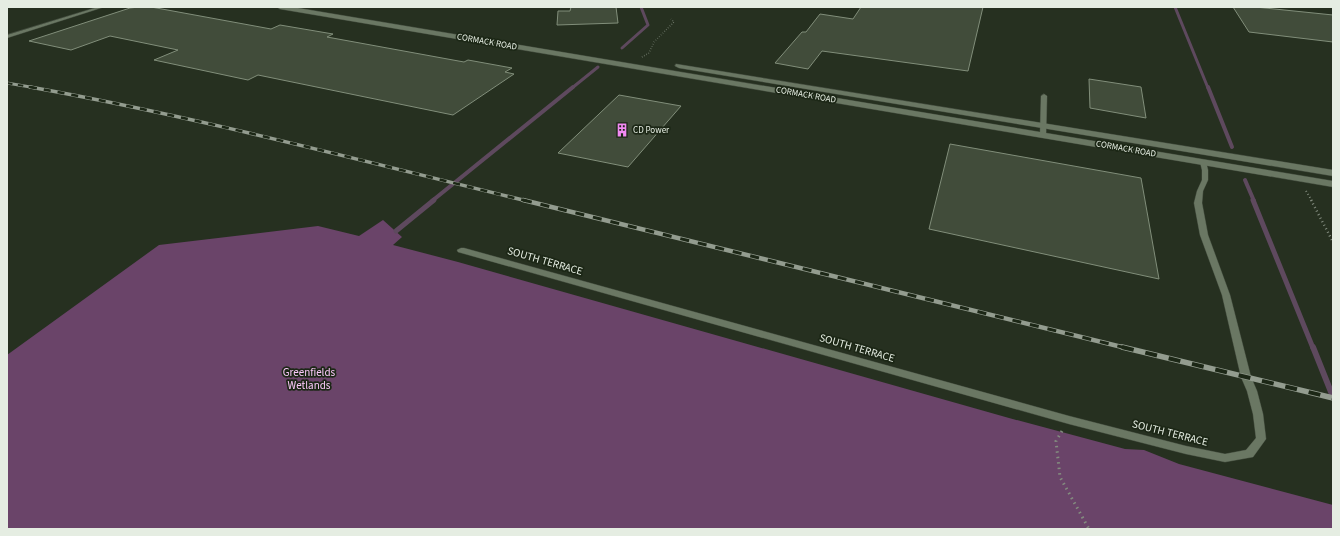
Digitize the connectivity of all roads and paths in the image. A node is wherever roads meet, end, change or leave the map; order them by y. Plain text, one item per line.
1 (102, 7) edge
2 (280, 7) edge
3 (323, 7) edge
4 (671, 19) dead end
5 (7, 37) edge
6 (638, 59) junction
7 (1044, 96) dead end
8 (1043, 125) junction
9 (1043, 135) junction
10 (1203, 162) junction
11 (1333, 173) edge
12 (1300, 178) junction
13 (1333, 184) edge
14 (1333, 242) edge
15 (461, 250) dead end
16 (1069, 420) junction
17 (1089, 529) edge

1 - 5 lane
2 - 9 street, CORMACK ROAD
3 - 6 street, CORMACK ROAD
4 - 6 path
6 - 8 street, CORMACK ROAD
7 - 8 lane
8 - 9 lane
8 - 11 street, CORMACK ROAD
9 - 10 street, CORMACK ROAD
10 - 12 street, CORMACK ROAD
10 - 16 lane, SOUTH TERRACE
12 - 13 street, CORMACK ROAD
12 - 14 path
15 - 16 lane, SOUTH TERRACE
16 - 17 path

